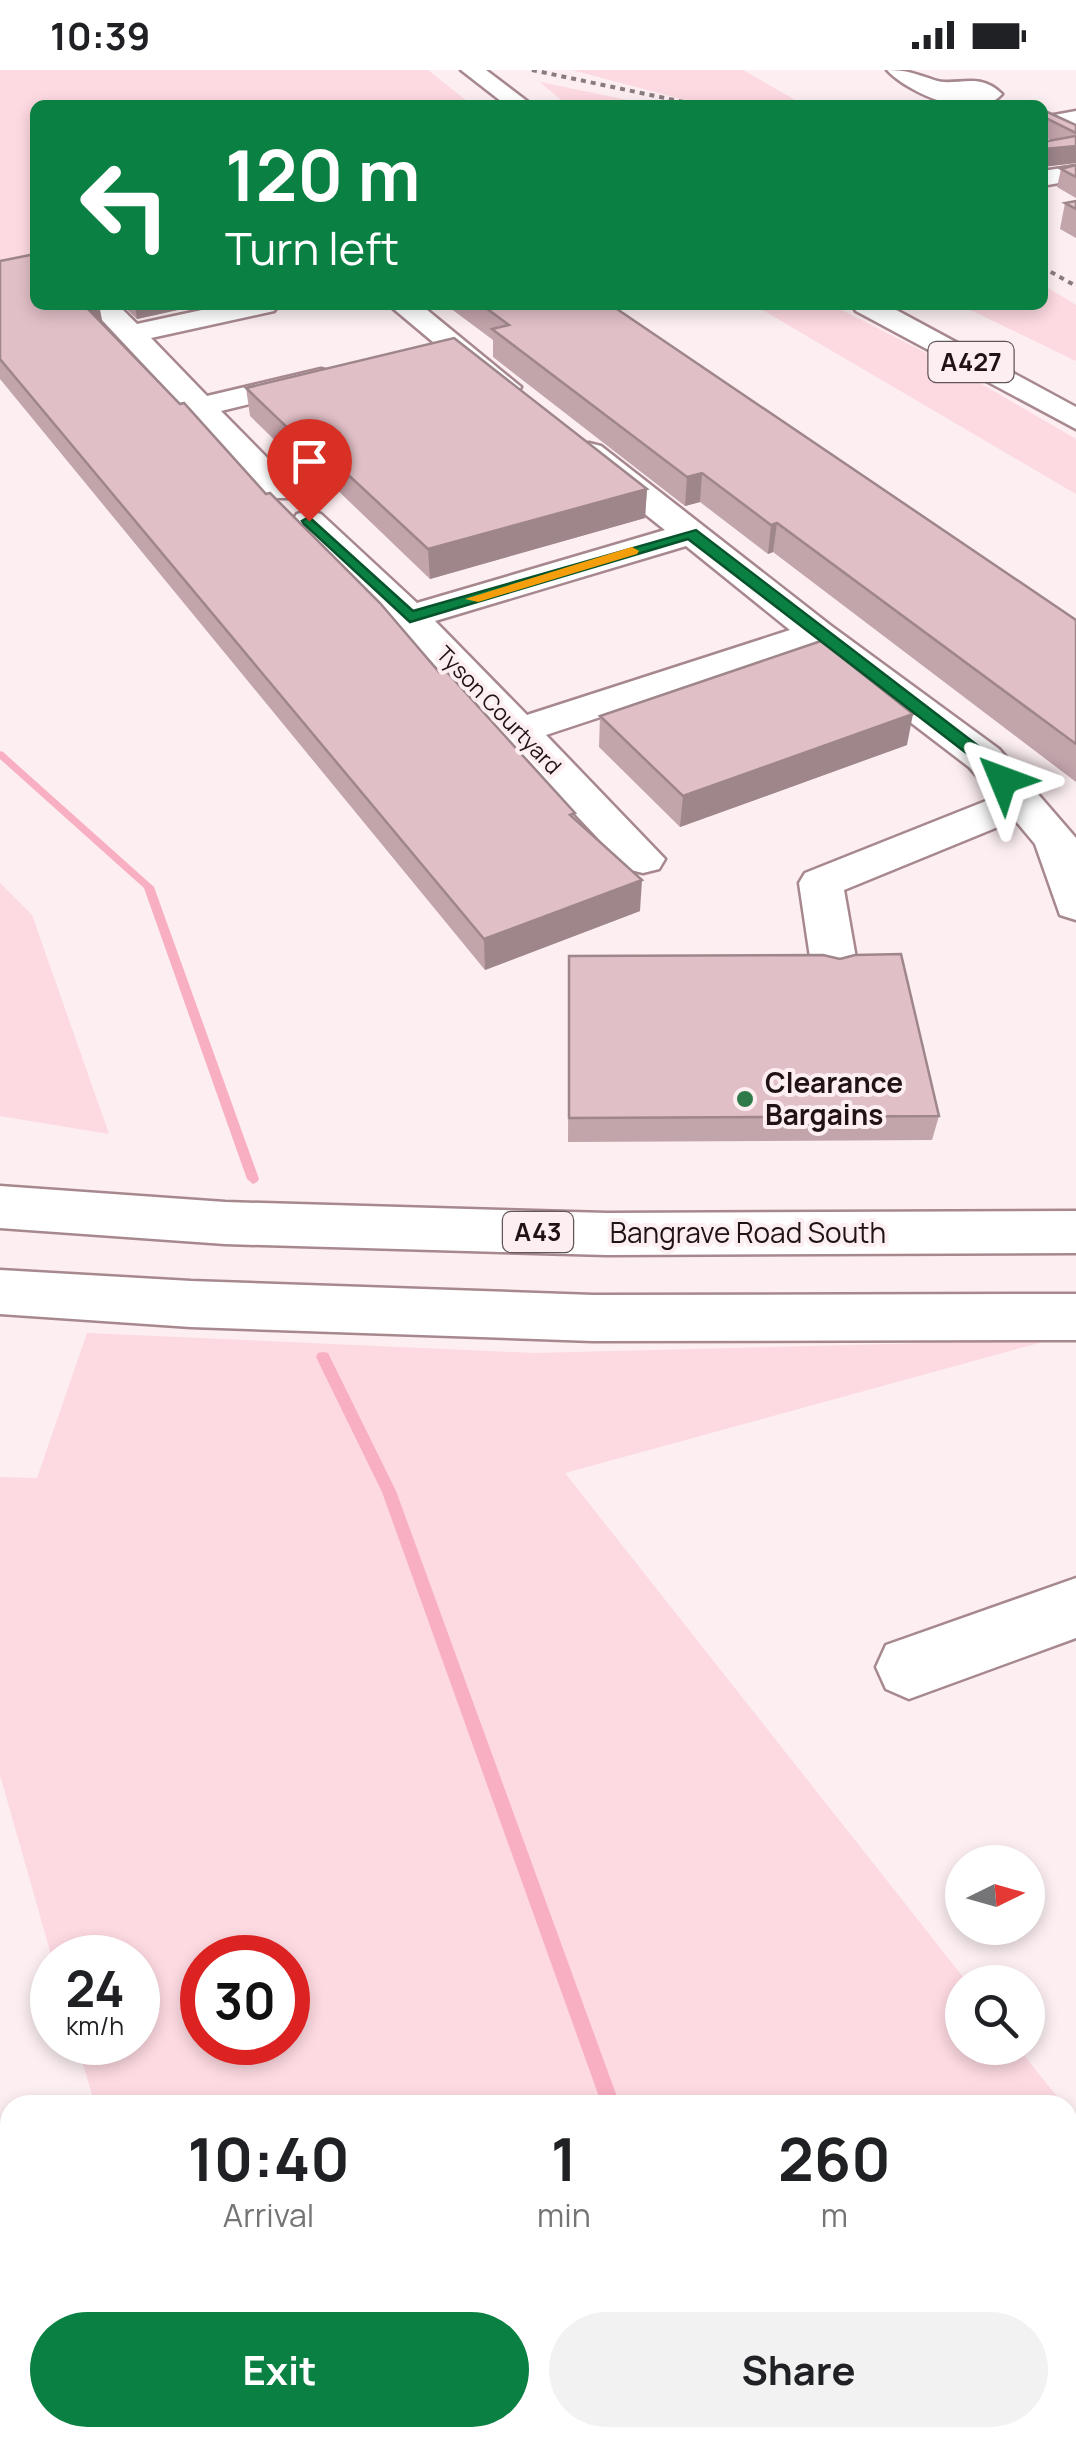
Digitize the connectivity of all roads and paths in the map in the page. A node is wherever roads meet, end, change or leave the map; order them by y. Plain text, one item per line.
1 (446, 70) edge
2 (472, 70) edge
3 (898, 70) edge
4 (940, 70) edge
5 (992, 80) edge
6 (486, 100) edge
7 (514, 100) edge
8 (954, 100) edge
9 (1009, 100) edge
10 (1076, 118) edge
11 (1048, 125) edge
12 (1048, 127) edge
13 (1048, 133) edge
14 (1076, 136) edge
15 (1076, 162) edge
16 (107, 310) edge
17 (241, 310) edge
18 (408, 310) edge
19 (875, 310) edge
20 (131, 334) junction
21 (456, 347) junction
22 (419, 355) edge
23 (347, 372) edge
24 (529, 405) edge
25 (202, 406) junction
26 (1076, 420) edge
27 (558, 428) edge
28 (281, 491) dead end
29 (309, 521) dead end
30 (690, 534) junction
31 (410, 617) junction
32 (817, 634) junction
33 (520, 730) junction
34 (1022, 802) junction
35 (643, 860) dead end
36 (1076, 905) edge
37 (834, 964) edge
38 (0, 1207) edge
39 (1076, 1232) edge
40 (0, 1292) edge
41 (1076, 1317) edge
42 (1074, 1612) edge
43 (909, 1667) dead end

1 - 6 main road
2 - 7 main road
3 - 8 main road
4 - 5 main road
5 - 8 main road
5 - 9 main road
10 - 11 main road
12 - 14 main road
13 - 15 main road
16 - 20 main road
17 - 20 main road
18 - 21 main road
19 - 26 main road, A427
20 - 25 main road
21 - 22 main road
21 - 24 main road
23 - 25 main road
25 - 28 main road
27 - 30 main road
29 - 31 main road, Tyson Courtyard
30 - 31 main road
30 - 32 main road
31 - 33 main road, Tyson Courtyard
32 - 33 main road
32 - 34 main road
33 - 35 main road, Tyson Courtyard
34 - 36 main road
34 - 37 main road
38 - 39 main road, Bangrave Road South / A43
40 - 41 main road
42 - 43 main road

